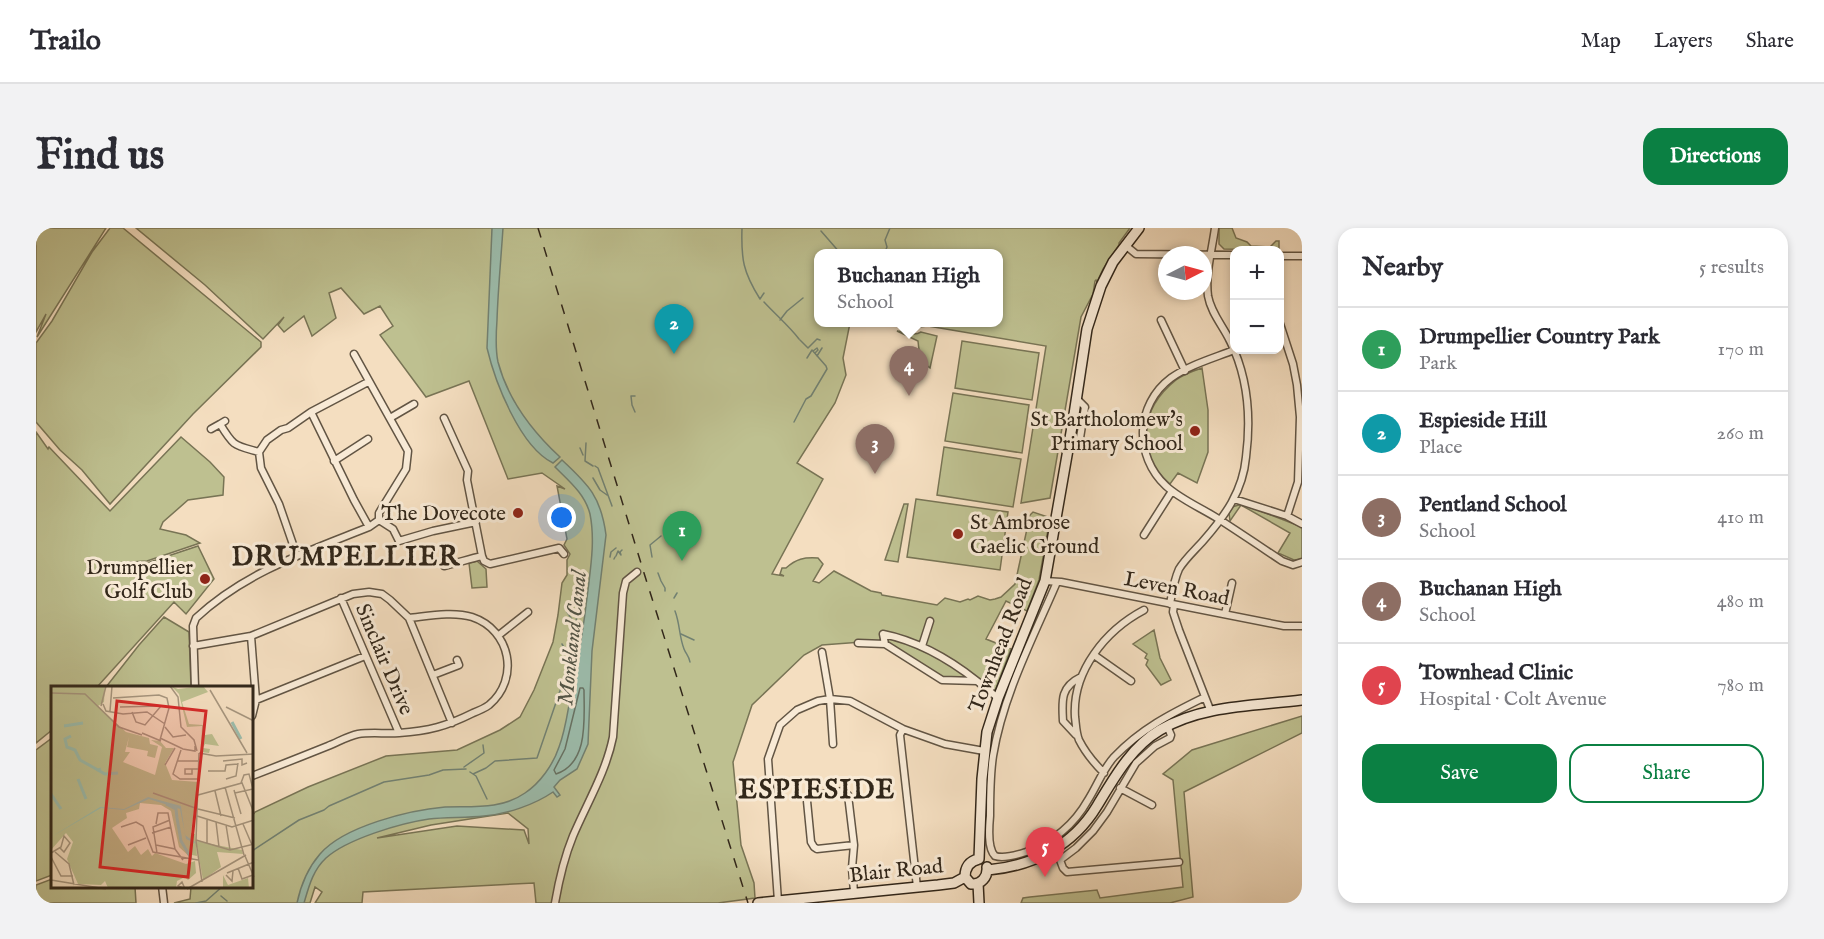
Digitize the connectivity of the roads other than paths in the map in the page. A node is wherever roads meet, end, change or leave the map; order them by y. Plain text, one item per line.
1 (1139, 228) edge
2 (1215, 228) edge
3 (1125, 245) junction
4 (1212, 248) edge
5 (1119, 254) junction
6 (1136, 254) junction
7 (1158, 254) edge
8 (1212, 255) edge
9 (1230, 255) edge
10 (1284, 256) edge
11 (1302, 256) edge
12 (1210, 300) edge
13 (1161, 320) dead end
14 (1284, 336) edge
15 (1230, 342) edge
16 (1230, 352) edge
17 (354, 354) dead end
18 (1235, 354) edge
19 (1185, 371) junction
20 (368, 382) junction
21 (414, 404) dead end
22 (311, 412) junction
23 (390, 418) junction
24 (444, 418) dead end
25 (212, 429) dead end
26 (368, 439) dead end
27 (259, 452) junction
28 (334, 461) junction
29 (1172, 491) junction
30 (1234, 500) junction
31 (1287, 516) junction
32 (379, 520) junction
33 (1221, 520) junction
34 (476, 522) junction
35 (1302, 524) edge
36 (369, 527) junction
37 (1144, 535) dead end
38 (564, 554) dead end
39 (452, 555) dead end
40 (297, 556) junction
41 (482, 556) junction
42 (1302, 562) edge
43 (454, 564) junction
44 (444, 566) dead end
45 (637, 572) dead end
46 (1045, 581) junction
47 (1057, 582) junction
48 (1232, 583) dead end
49 (341, 598) junction
50 (1172, 607) junction
51 (1144, 610) dead end
52 (528, 612) dead end
53 (1225, 614) junction
54 (409, 618) junction
55 (930, 621) dead end
56 (1302, 626) edge
57 (499, 635) junction
58 (251, 636) junction
59 (858, 643) dead end
60 (885, 644) junction
61 (193, 646) junction
62 (922, 646) junction
63 (822, 652) dead end
64 (1094, 655) junction
65 (365, 656) junction
66 (459, 665) dead end
67 (433, 675) junction
68 (1081, 677) junction
69 (977, 681) junction
70 (1131, 681) dead end
71 (195, 686) edge
72 (1205, 696) junction
73 (830, 699) junction
74 (256, 700) junction
75 (1302, 700) edge
76 (999, 705) junction
77 (254, 708) edge
78 (1211, 711) junction
79 (452, 723) junction
80 (1167, 726) junction
81 (903, 729) junction
82 (399, 733) junction
83 (1078, 738) junction
84 (833, 744) dead end
85 (984, 751) junction
86 (1104, 773) junction
87 (254, 775) edge
88 (1120, 788) junction
89 (1087, 802) junction
90 (1152, 805) dead end
91 (1096, 808) junction
92 (854, 845) junction
93 (1054, 850) junction
94 (980, 859) junction
95 (1060, 860) junction
96 (1179, 862) dead end
97 (987, 870) junction
98 (965, 877) junction
99 (978, 883) junction
100 (918, 887) junction
101 (162, 888) edge
102 (854, 892) junction
103 (778, 901) junction
104 (164, 903) edge
105 (555, 903) edge
106 (758, 903) edge
107 (979, 903) edge

1 - 3 street, Townhead Road
2 - 4 street
3 - 5 street, Townhead Road
3 - 6 street
5 - 6 street
5 - 46 street, Townhead Road
6 - 7 street
8 - 9 street
10 - 11 street
12 - 15 street
13 - 19 street
14 - 31 street
16 - 19 street
17 - 20 street
18 - 30 street
19 - 29 street
20 - 22 street
20 - 23 street
21 - 23 street
22 - 27 street
22 - 28 street
23 - 32 street
24 - 34 street
25 - 27 street
26 - 28 street
27 - 40 street
28 - 36 street
29 - 33 street
29 - 37 street
30 - 31 street
30 - 33 street
31 - 35 street
32 - 34 street
32 - 36 street
33 - 42 street
33 - 50 street
34 - 41 street
36 - 40 street
38 - 41 street
39 - 43 street
40 - 61 street
41 - 43 street
43 - 44 street
45 - 105 street
46 - 47 street, Leven Road
46 - 76 street, Townhead Road
47 - 50 street, Leven Road
47 - 76 street
48 - 53 street
49 - 54 street
49 - 58 street
49 - 65 street, Sinclair Drive
50 - 53 street, Leven Road
50 - 72 street
51 - 64 street
52 - 57 street
53 - 56 street, Leven Road
54 - 57 street
54 - 67 street
55 - 62 street
57 - 79 street
58 - 61 street
58 - 74 street
59 - 60 street
60 - 62 street
60 - 69 street
61 - 71 street
62 - 69 street
63 - 73 street
64 - 68 street
64 - 70 street
65 - 74 street
65 - 82 street, Sinclair Drive
66 - 67 street
67 - 79 street
68 - 83 street
68 - 83 street
69 - 76 street
72 - 78 street
72 - 86 street
73 - 81 street
73 - 84 street
73 - 103 street
74 - 77 street
75 - 78 street
76 - 85 street, Townhead Road
76 - 89 street
78 - 80 street
79 - 82 street
80 - 88 street
80 - 91 street
81 - 85 street
81 - 100 street
82 - 87 street
83 - 86 street
85 - 94 street, Townhead Road
86 - 89 street
88 - 90 street
88 - 95 street
89 - 91 street
91 - 93 street
92 - 92 street
92 - 102 street
93 - 95 street
93 - 97 street
94 - 97 street
94 - 98 street, Blair Road
95 - 96 street
97 - 99 street
98 - 99 street, Blair Road
98 - 100 street, Blair Road
99 - 107 street
100 - 102 street, Blair Road
101 - 104 street
102 - 103 street, Blair Road
103 - 106 street, Blair Road

